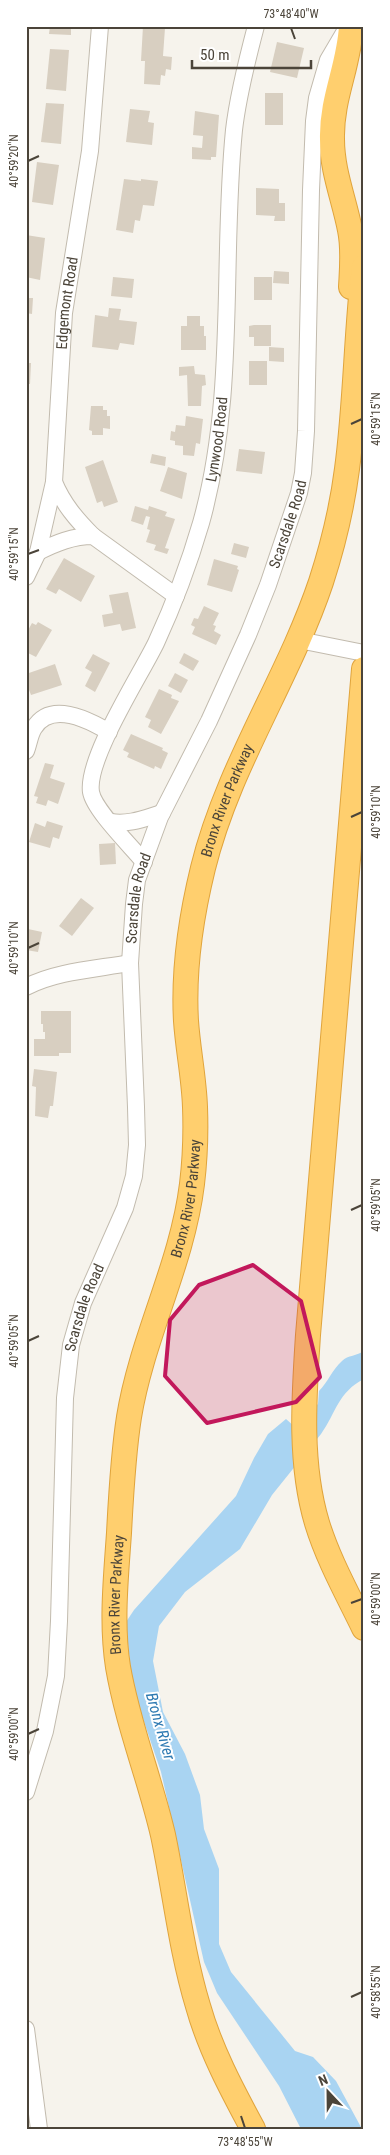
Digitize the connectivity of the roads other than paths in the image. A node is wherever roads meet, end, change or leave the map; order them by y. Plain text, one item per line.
1 (100, 26) edge
2 (256, 26) edge
3 (349, 26) edge
4 (364, 267) edge
5 (354, 381) junction
6 (54, 482) junction
7 (93, 536) junction
8 (38, 552) junction
9 (26, 577) edge
10 (176, 596) junction
11 (299, 640) junction
12 (364, 654) edge
13 (364, 669) edge
14 (109, 732) junction
15 (26, 750) edge
16 (162, 813) junction
17 (111, 822) junction
18 (144, 862) junction
19 (130, 963) junction
20 (26, 987) edge
21 (364, 1628) edge
22 (26, 1792) edge
23 (26, 2029) edge
24 (39, 2129) edge
25 (254, 2129) edge

1 - 6 street, Edgemont Road
2 - 10 street, Lynwood Road
3 - 5 highway
3 - 16 street, Scarsdale Road
4 - 5 highway, Bronx River Parkway
5 - 11 highway, Bronx River Parkway
6 - 7 street
6 - 8 street, Edgemont Road
7 - 8 street
7 - 10 street
8 - 9 street, Edgemont Road
10 - 14 street, Lynwood Road
11 - 12 street
11 - 25 highway, Bronx River Parkway
13 - 21 highway
14 - 15 street
14 - 17 street, Lynwood Road
16 - 17 street
16 - 18 street, Scarsdale Road
17 - 18 street, Lynwood Road
18 - 19 street, Scarsdale Road
19 - 20 street
19 - 22 street, Scarsdale Road
23 - 24 street

